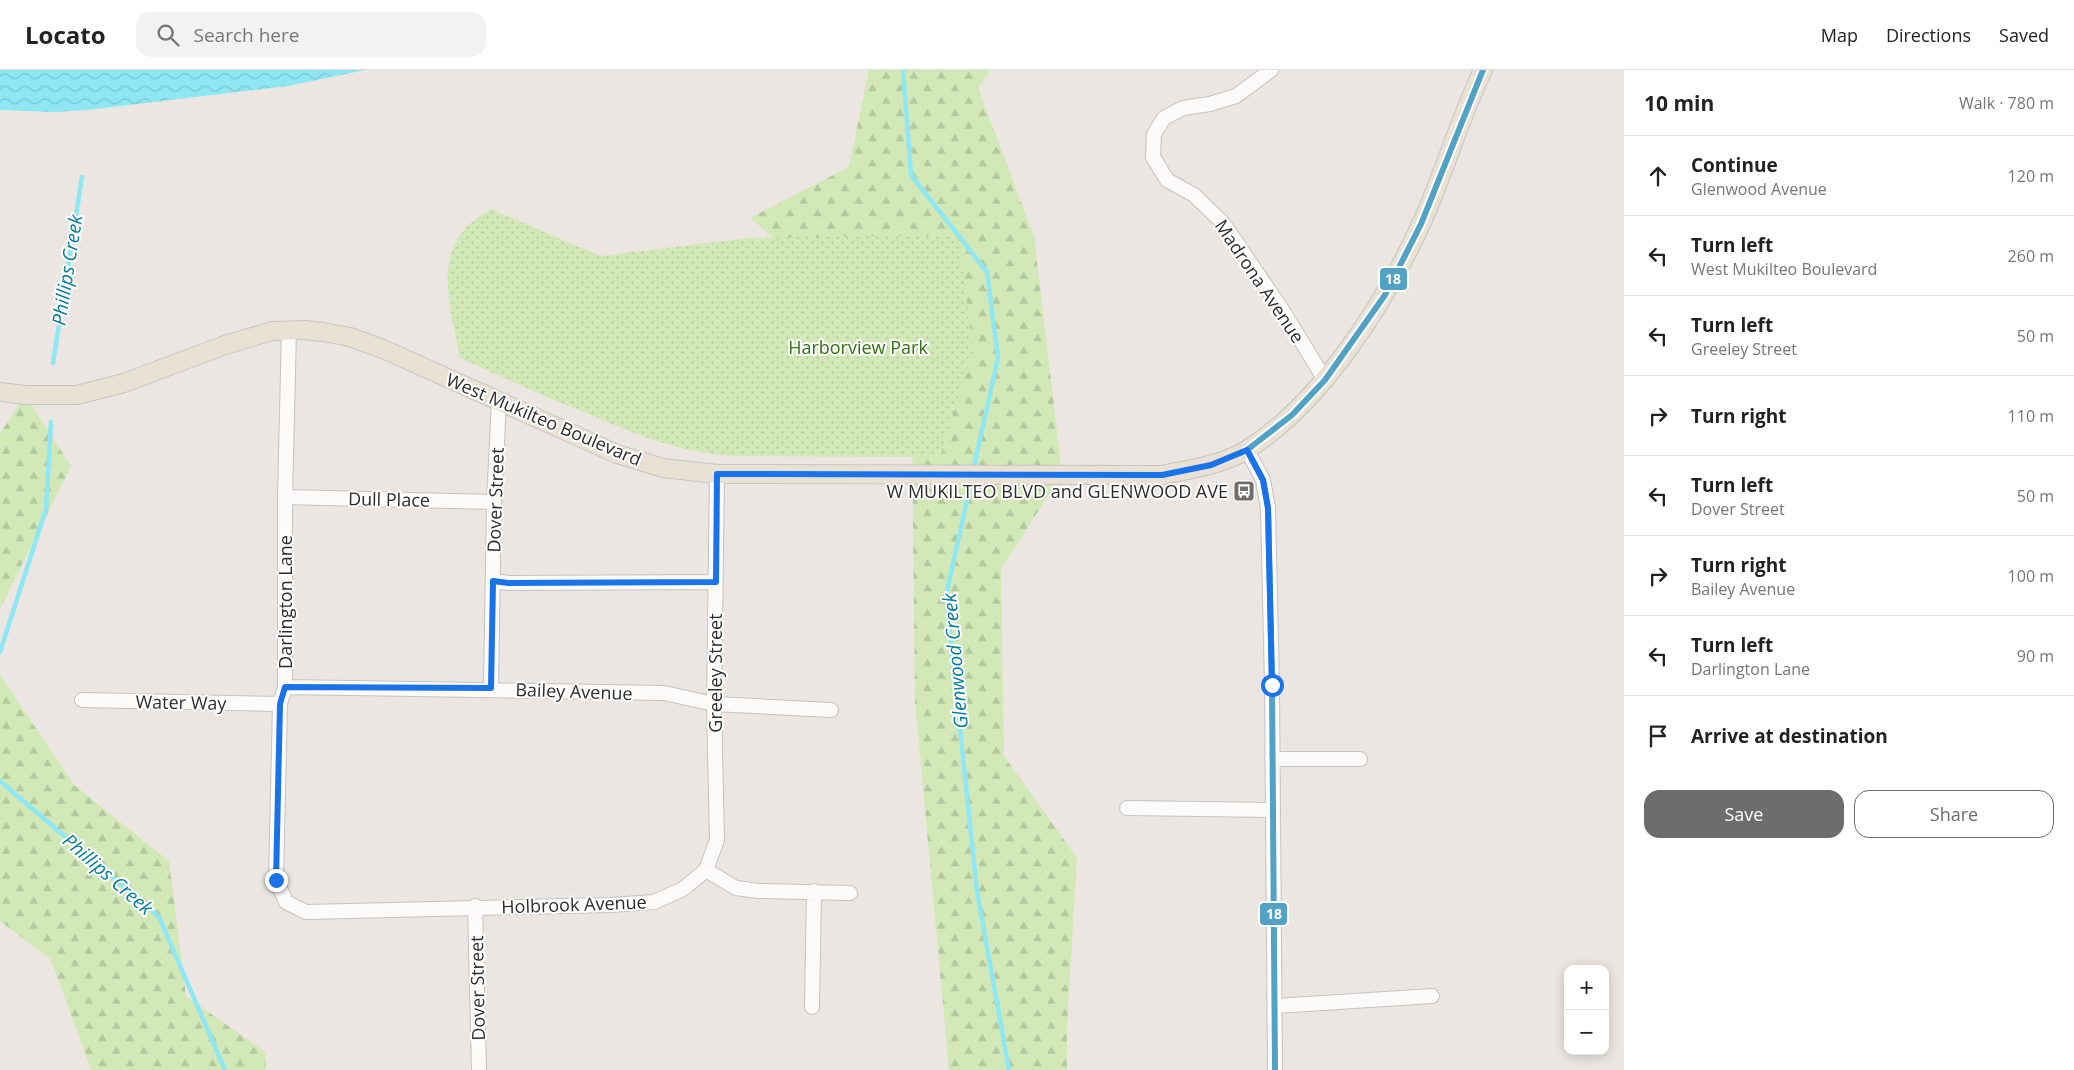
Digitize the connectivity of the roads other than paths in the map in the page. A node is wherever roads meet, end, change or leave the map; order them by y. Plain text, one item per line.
1 (1271, 70) edge
2 (1483, 70) edge
3 (289, 330) junction
4 (1325, 380) junction
5 (0, 392) edge
6 (499, 401) junction
7 (1247, 450) junction
8 (717, 474) junction
9 (285, 497) junction
10 (494, 502) junction
11 (493, 581) junction
12 (716, 582) junction
13 (285, 687) junction
14 (491, 688) junction
15 (82, 700) dead end
16 (280, 704) junction
17 (714, 704) junction
18 (831, 710) dead end
19 (1272, 759) junction
20 (1360, 759) dead end
21 (1127, 808) dead end
22 (1273, 810) junction
23 (706, 870) junction
24 (814, 891) junction
25 (850, 893) dead end
26 (286, 902) joint
27 (475, 906) junction
28 (1432, 996) dead end
29 (1276, 1006) junction
30 (812, 1007) dead end
31 (479, 1070) edge
32 (1276, 1070) edge

1 - 4 street, Madrona Avenue
2 - 4 main road, West Mukilteo Boulevard
3 - 5 main road, West Mukilteo Boulevard
3 - 6 main road, West Mukilteo Boulevard
3 - 9 street, Darlington Lane
4 - 7 main road, West Mukilteo Boulevard
6 - 8 main road, West Mukilteo Boulevard
6 - 10 street, Dover Street
7 - 8 main road, West Mukilteo Boulevard
7 - 19 street
8 - 12 street, Greeley Street
9 - 10 street, Dull Place
9 - 13 street, Darlington Lane
10 - 11 street, Dover Street
11 - 12 street
11 - 14 street, Dover Street
12 - 17 street, Greeley Street
13 - 14 street, Bailey Avenue
13 - 16 street, Darlington Lane
14 - 17 street, Bailey Avenue
15 - 16 street, Water Way
16 - 26 street, Darlington Lane
17 - 18 street, Bailey Avenue
17 - 23 street, Greeley Street
19 - 20 street
19 - 22 street
21 - 22 street
22 - 29 street
23 - 24 street
23 - 27 street, Holbrook Avenue
24 - 25 street
24 - 30 street
26 - 27 street, Holbrook Avenue
27 - 31 street, Dover Street
28 - 29 street
29 - 32 street

